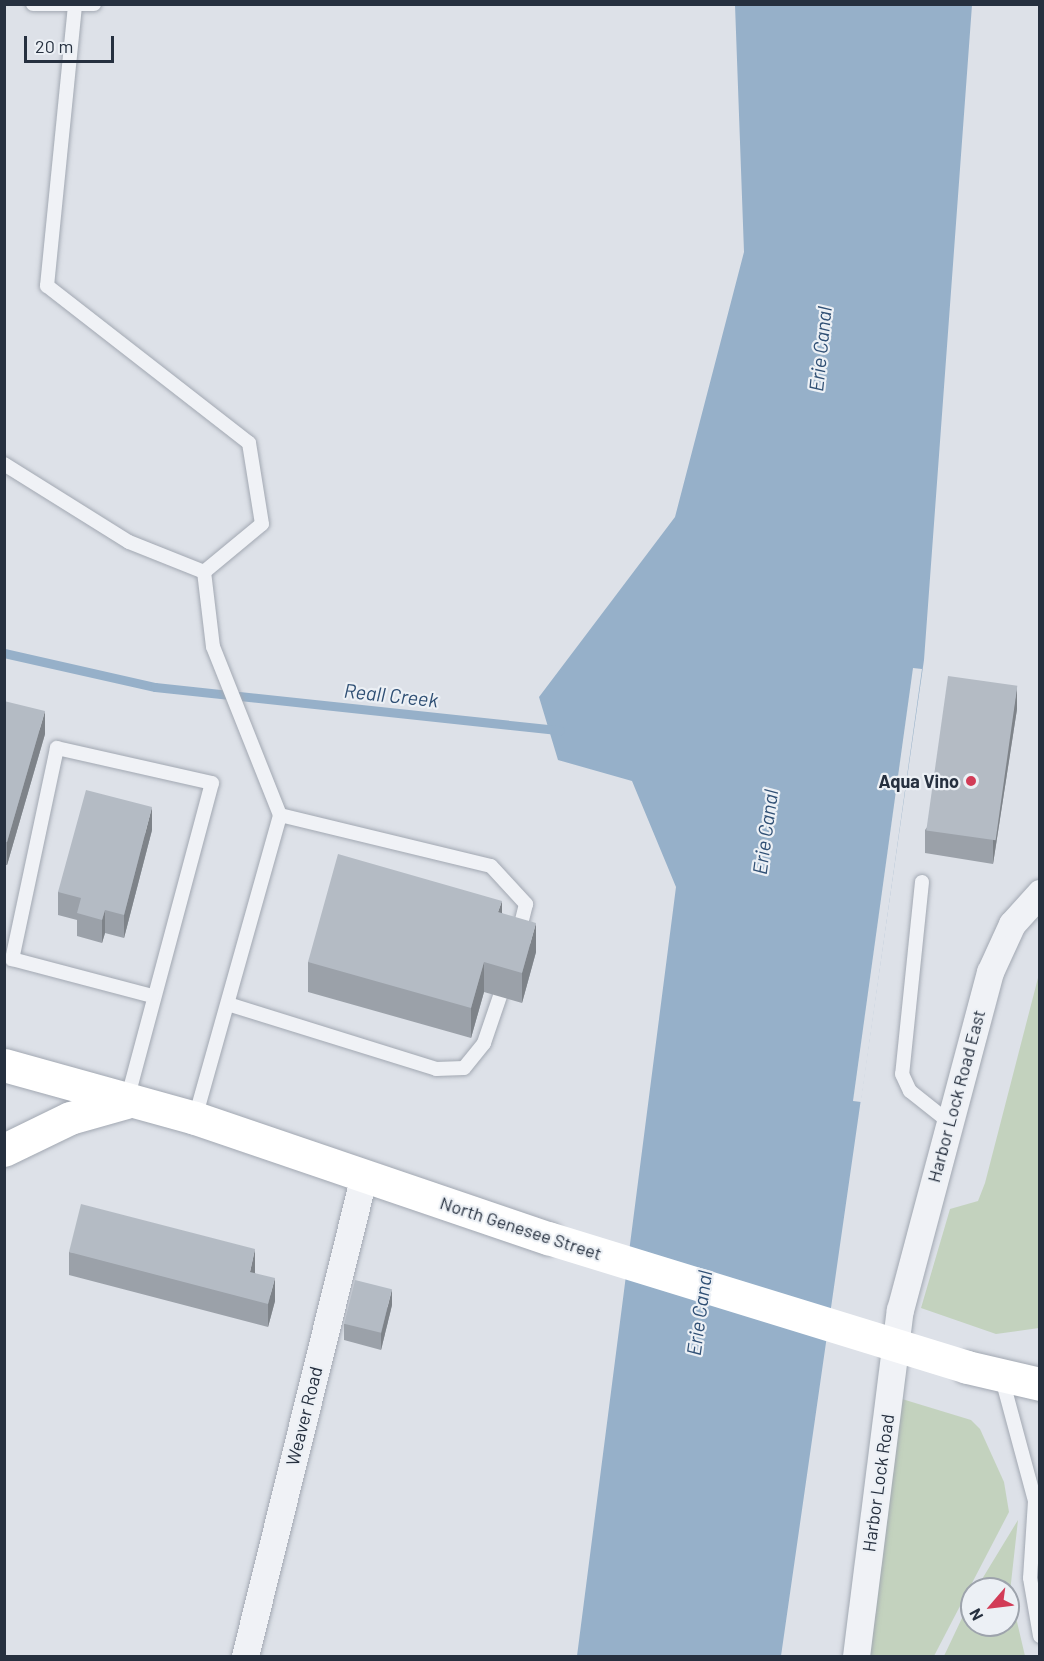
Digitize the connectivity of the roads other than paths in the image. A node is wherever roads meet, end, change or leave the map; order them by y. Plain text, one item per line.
1 (33, 4) edge
2 (94, 4) edge
3 (75, 6) edge
4 (4, 464) edge
5 (204, 572) junction
6 (280, 815) junction
7 (922, 882) dead end
8 (1040, 893) edge
9 (516, 946) edge
10 (152, 996) junction
11 (500, 996) dead end
12 (231, 1005) junction
13 (4, 1065) edge
14 (126, 1102) junction
15 (195, 1118) junction
16 (949, 1122) junction
17 (4, 1150) edge
18 (364, 1175) junction
19 (900, 1310) joint
20 (1000, 1373) junction
21 (1040, 1384) edge
22 (1040, 1636) edge
23 (245, 1656) edge
24 (856, 1656) edge

1 - 3 lane
2 - 3 lane
3 - 5 lane
4 - 5 lane
5 - 6 lane
6 - 9 lane
6 - 12 lane
7 - 16 lane
8 - 16 street, Harbor Lock Road East
10 - 10 lane
10 - 14 lane
11 - 12 lane
12 - 15 lane
13 - 14 main road, North Genesee Street
14 - 15 main road, North Genesee Street
14 - 17 main road
15 - 18 main road, North Genesee Street
16 - 19 street, Harbor Lock Road East
18 - 20 main road, North Genesee Street, bridge
18 - 23 street, Weaver Road
19 - 24 street, Harbor Lock Road
20 - 21 main road, North Genesee Street
20 - 22 lane

